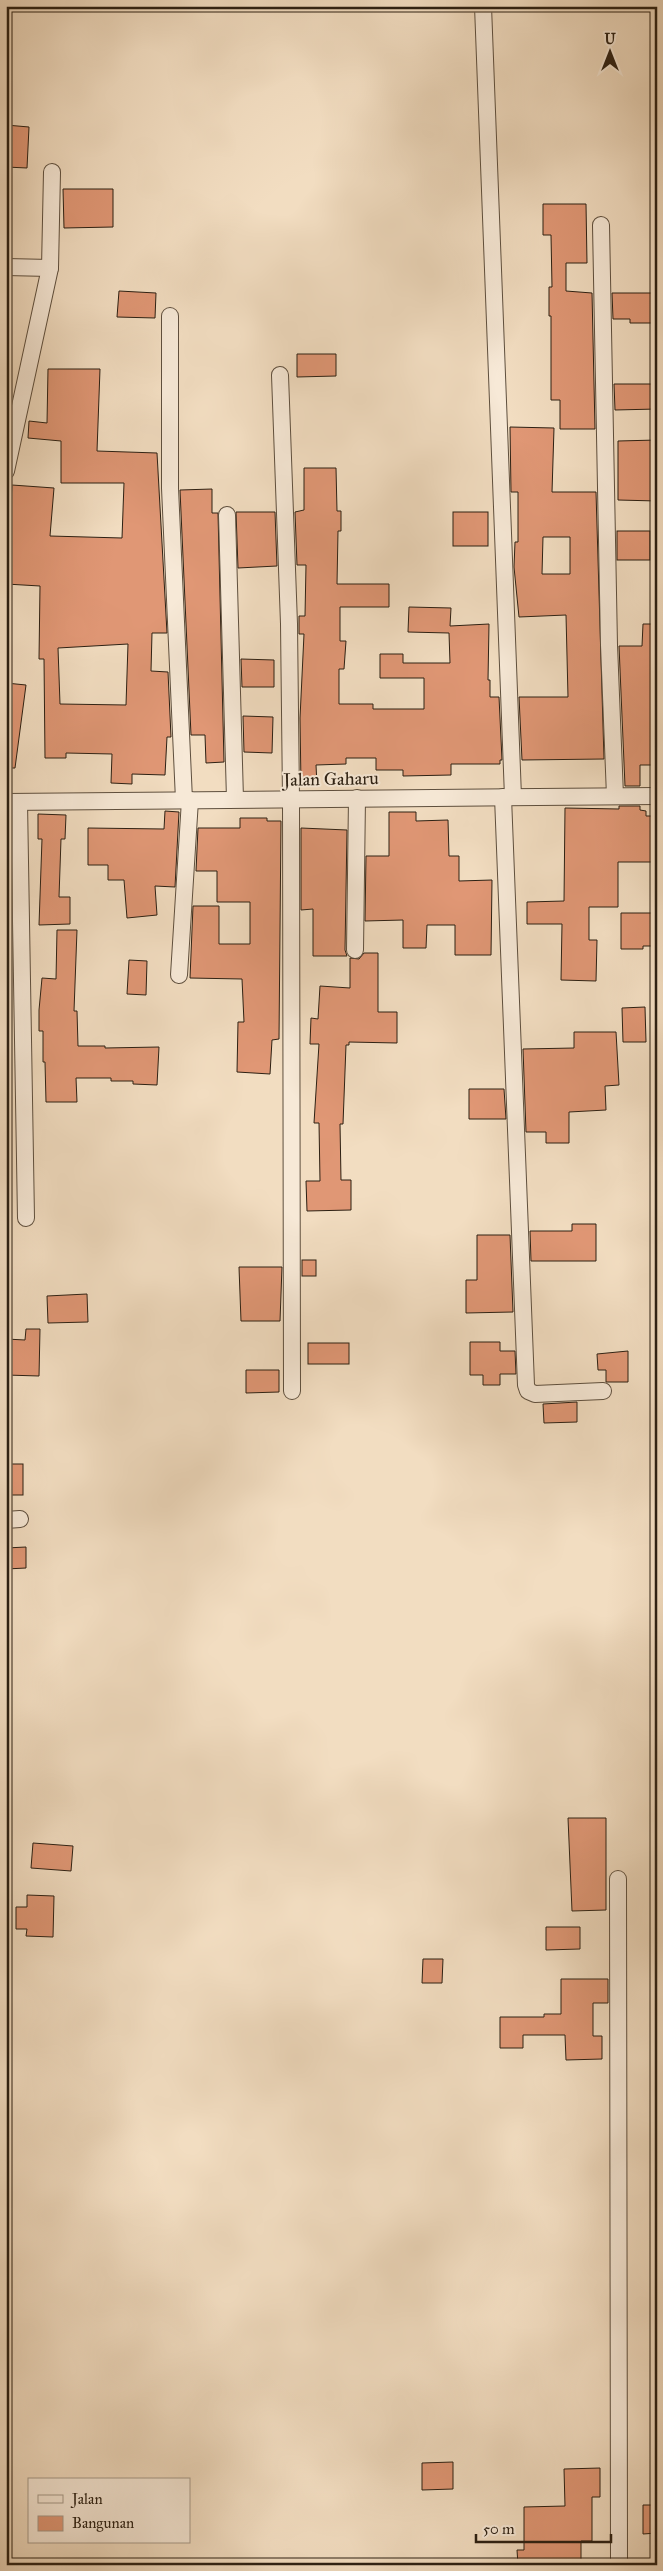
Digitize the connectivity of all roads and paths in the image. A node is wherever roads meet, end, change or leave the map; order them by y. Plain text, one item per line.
1 (483, 6) edge
2 (52, 172) dead end
3 (601, 225) dead end
4 (6, 267) edge
5 (50, 268) junction
6 (170, 316) dead end
7 (280, 375) dead end
8 (6, 471) edge
9 (227, 516) dead end
10 (615, 796) junction
11 (657, 796) edge
12 (508, 797) junction
13 (357, 798) junction
14 (291, 799) junction
15 (187, 800) junction
16 (235, 800) junction
17 (13, 802) edge
18 (355, 950) dead end
19 (179, 975) dead end
20 (26, 1218) dead end
21 (292, 1391) dead end
22 (602, 1391) dead end
23 (618, 1879) dead end
24 (619, 2565) edge

1 - 12 street
2 - 5 street
3 - 10 street
4 - 5 street
5 - 8 street
6 - 15 street
7 - 14 street
9 - 16 street
10 - 11 street, Jalan Gaharu
10 - 12 street, Jalan Gaharu
12 - 13 street, Jalan Gaharu
12 - 22 street
13 - 14 street, Jalan Gaharu
13 - 18 street
14 - 16 street, Jalan Gaharu
14 - 21 street
15 - 16 street, Jalan Gaharu
15 - 17 street, Jalan Gaharu
15 - 19 street
17 - 20 street
23 - 24 street

